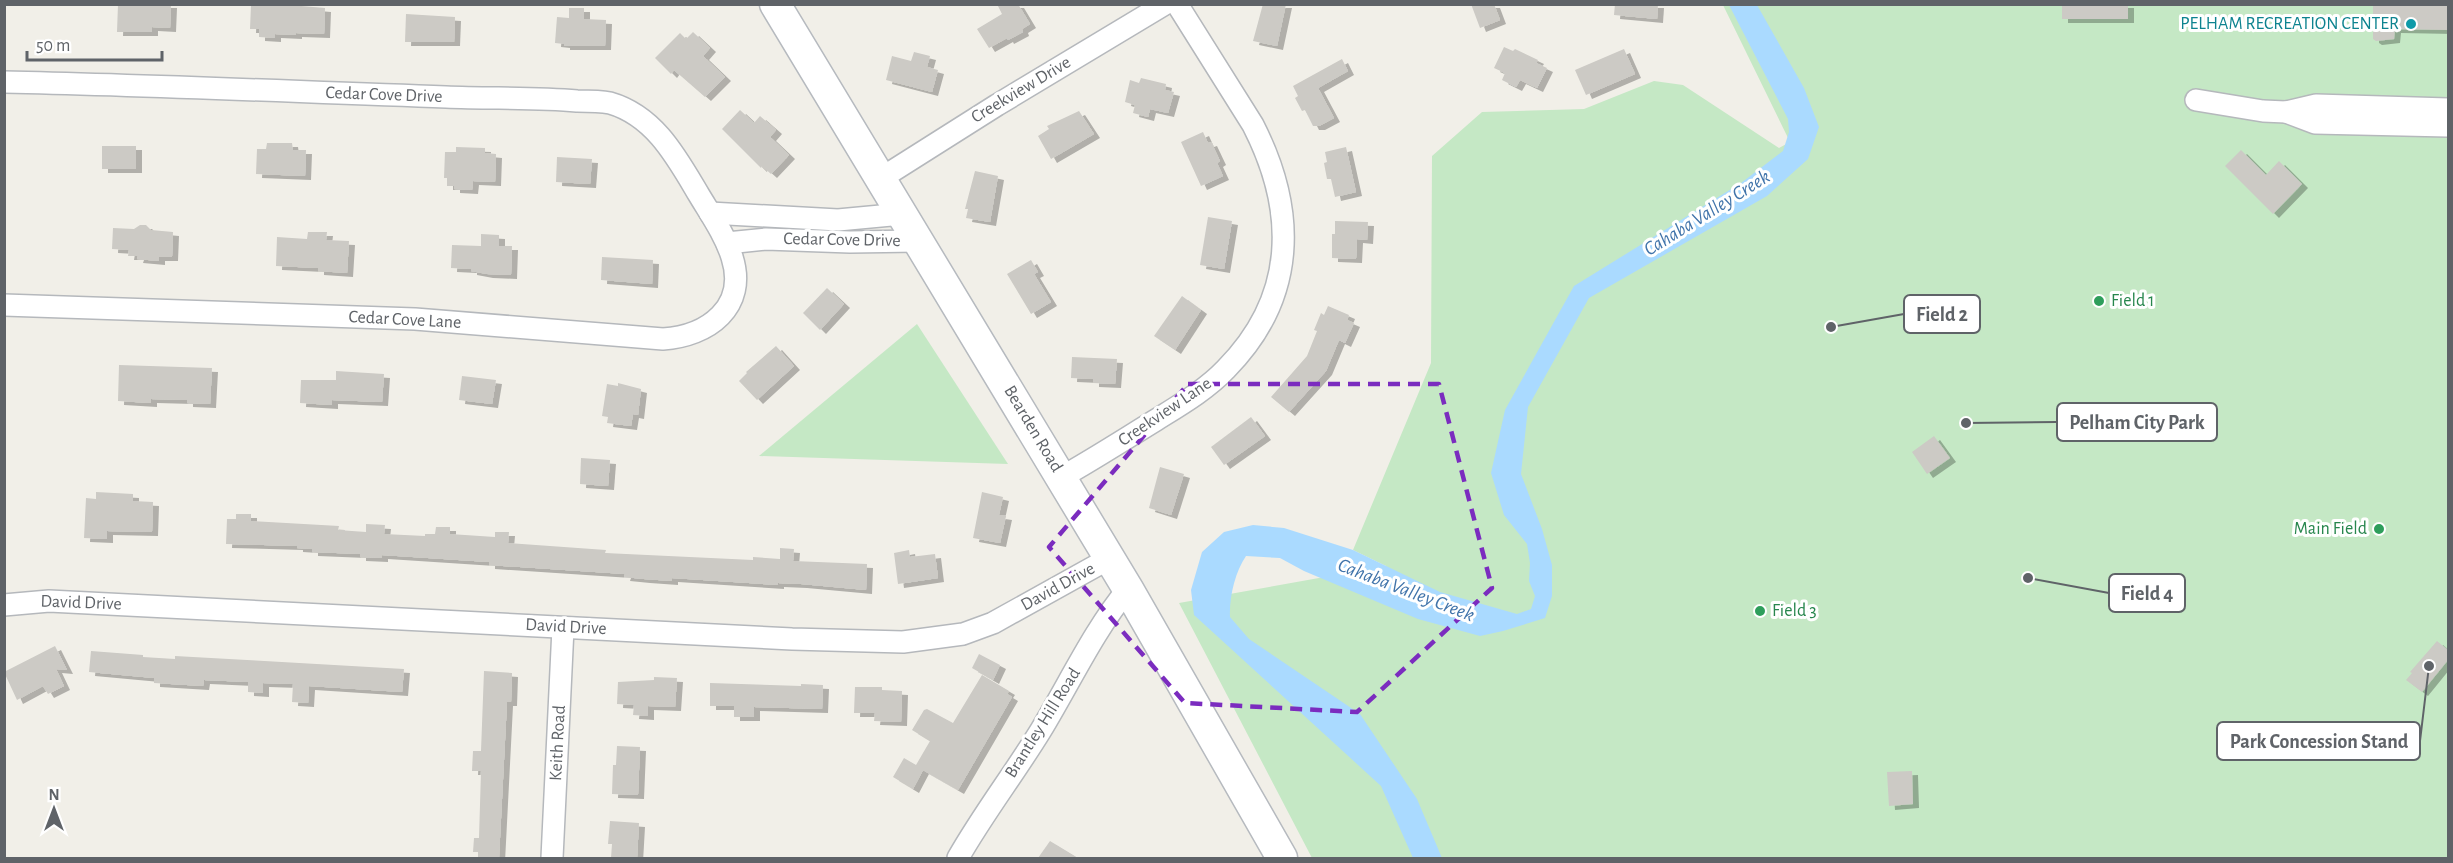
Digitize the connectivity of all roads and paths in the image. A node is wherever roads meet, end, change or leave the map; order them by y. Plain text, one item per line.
1 (775, 4) edge
2 (1165, 4) edge
3 (1177, 4) edge
4 (4, 82) edge
5 (2196, 100) dead end
6 (2448, 108) edge
7 (2286, 112) junction
8 (2448, 126) edge
9 (880, 179) junction
10 (710, 213) junction
11 (902, 214) junction
12 (918, 241) junction
13 (727, 243) junction
14 (4, 305) edge
15 (1062, 477) junction
16 (1110, 558) junction
17 (1128, 589) junction
18 (4, 605) edge
19 (563, 627) junction
20 (552, 858) edge
21 (958, 858) edge
22 (1282, 858) edge

1 - 9 street, Bearden Road
2 - 9 street, Creekview Drive
3 - 15 street, Creekview Lane
4 - 10 street, Cedar Cove Drive
5 - 7 street
6 - 7 street
7 - 8 street
9 - 11 street, Bearden Road
10 - 11 street, Cedar Cove Drive
10 - 13 street, Cedar Cove Drive
11 - 12 street, Bearden Road
12 - 13 street, Cedar Cove Drive
12 - 15 street, Bearden Road
13 - 14 street, Cedar Cove Lane
15 - 16 street, Bearden Road
16 - 17 street, Bearden Road
16 - 19 street, David Drive
17 - 21 street, Brantley Hill Road
17 - 22 street, Bearden Road
18 - 19 street, David Drive
19 - 20 street, Keith Road

